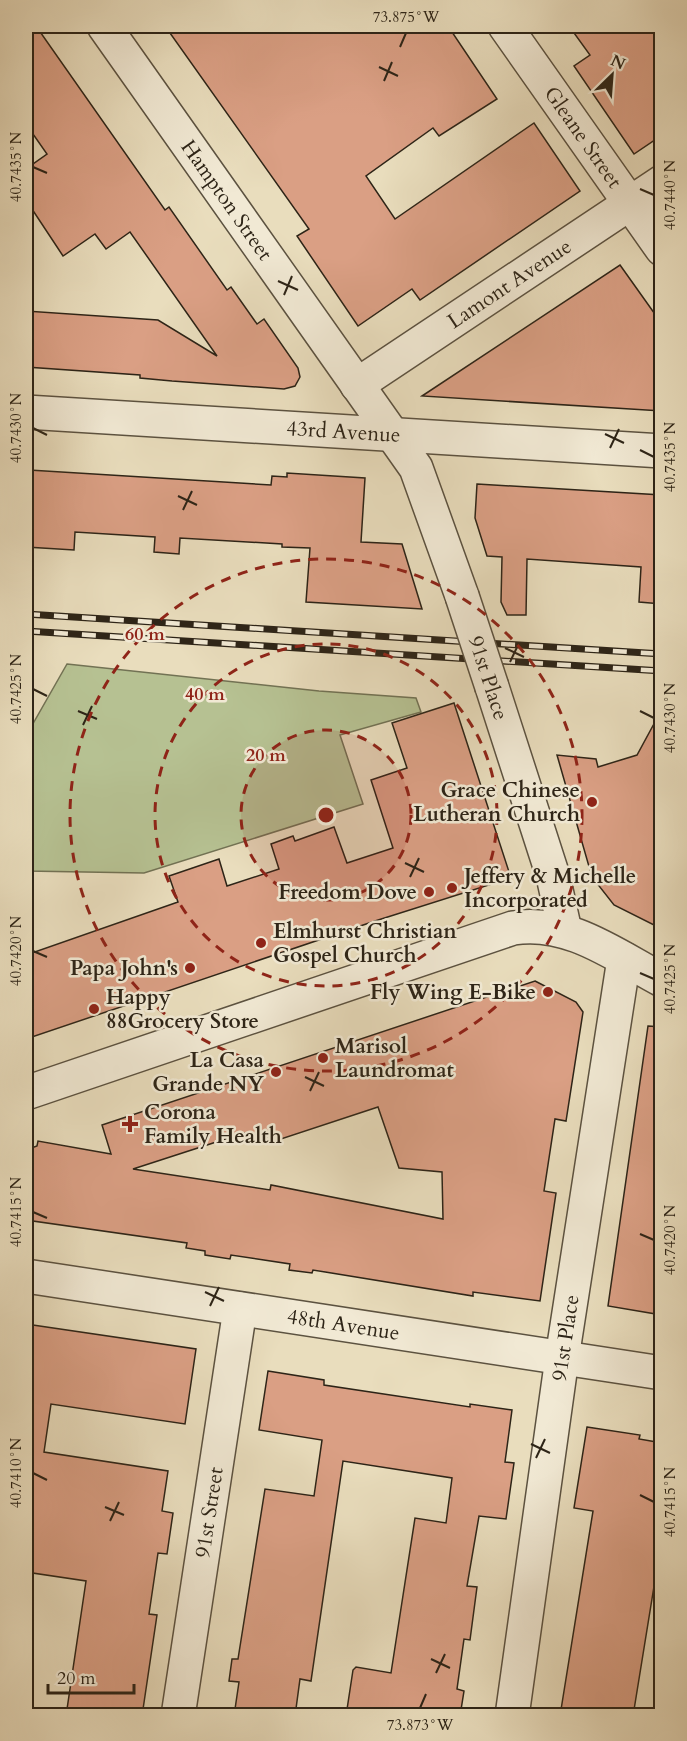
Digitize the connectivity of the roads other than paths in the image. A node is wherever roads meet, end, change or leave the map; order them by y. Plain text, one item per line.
1 (105, 26) edge
2 (505, 26) edge
3 (662, 182) edge
4 (630, 204) junction
5 (662, 249) edge
6 (357, 385) junction
7 (26, 412) edge
8 (391, 434) junction
9 (662, 451) edge
10 (566, 931) junction
11 (624, 959) junction
12 (662, 980) edge
13 (26, 1093) edge
14 (26, 1276) edge
15 (240, 1309) junction
16 (562, 1358) junction
17 (662, 1373) edge
18 (178, 1716) edge
19 (512, 1716) edge

1 - 6 street, Hampton Street
2 - 4 street, Gleane Street
3 - 4 street, Lamont Avenue
4 - 5 street, Gleane Street
4 - 6 street, Lamont Avenue
6 - 8 street, Hampton Street
7 - 8 street, 43rd Avenue
8 - 9 street, 43rd Avenue
8 - 10 street, 91st Place, bridge
10 - 11 street
10 - 13 street
11 - 12 street
11 - 16 street, 91st Place
14 - 15 street, 48th Avenue
15 - 16 street, 48th Avenue
15 - 18 street, 91st Street
16 - 17 street, 48th Avenue
16 - 19 street, 91st Place

